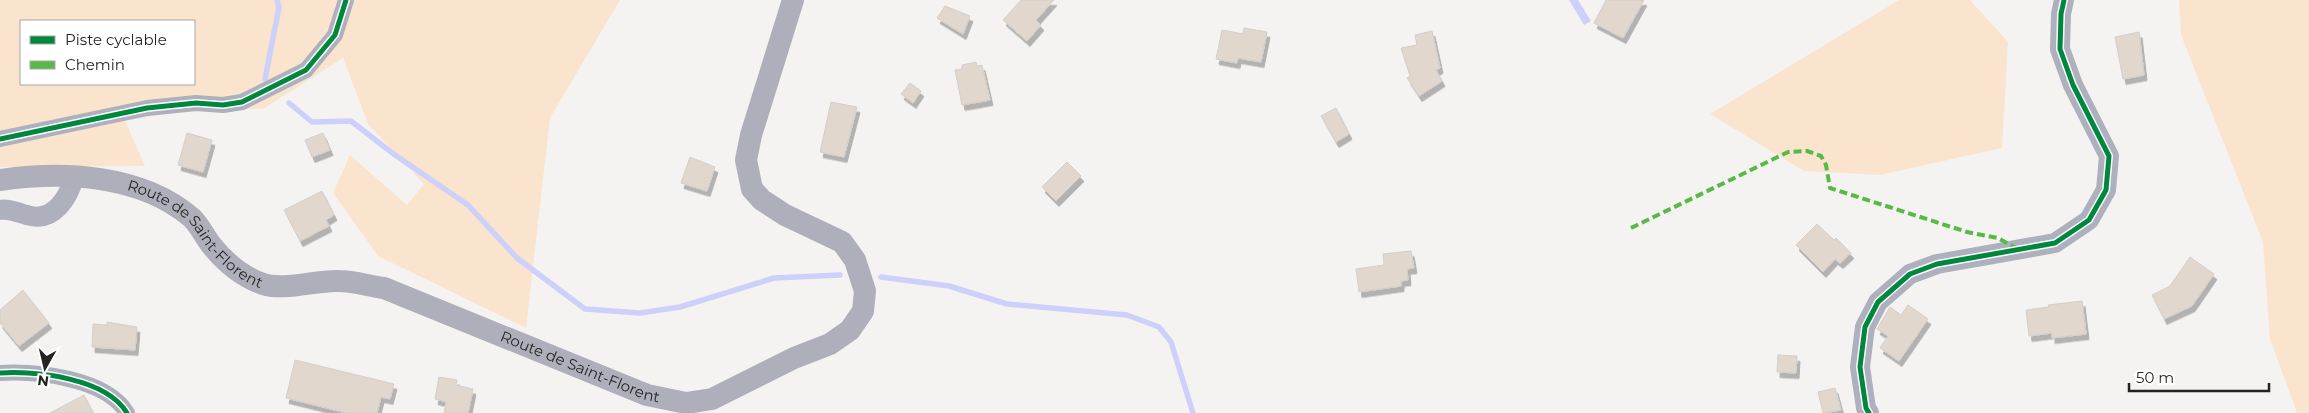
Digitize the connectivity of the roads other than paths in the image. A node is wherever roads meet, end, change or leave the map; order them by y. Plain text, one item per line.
1 (346, 0) edge
2 (793, 0) edge
3 (2064, 0) edge
4 (0, 139) edge
5 (74, 177) junction
6 (0, 180) edge
7 (0, 210) edge
8 (0, 373) edge
9 (127, 413) edge
10 (1869, 413) edge

1 - 4 street
2 - 5 main road, Route de Saint-Florent
3 - 10 street
5 - 6 main road, Route de Saint-Florent
5 - 7 street
8 - 9 street

